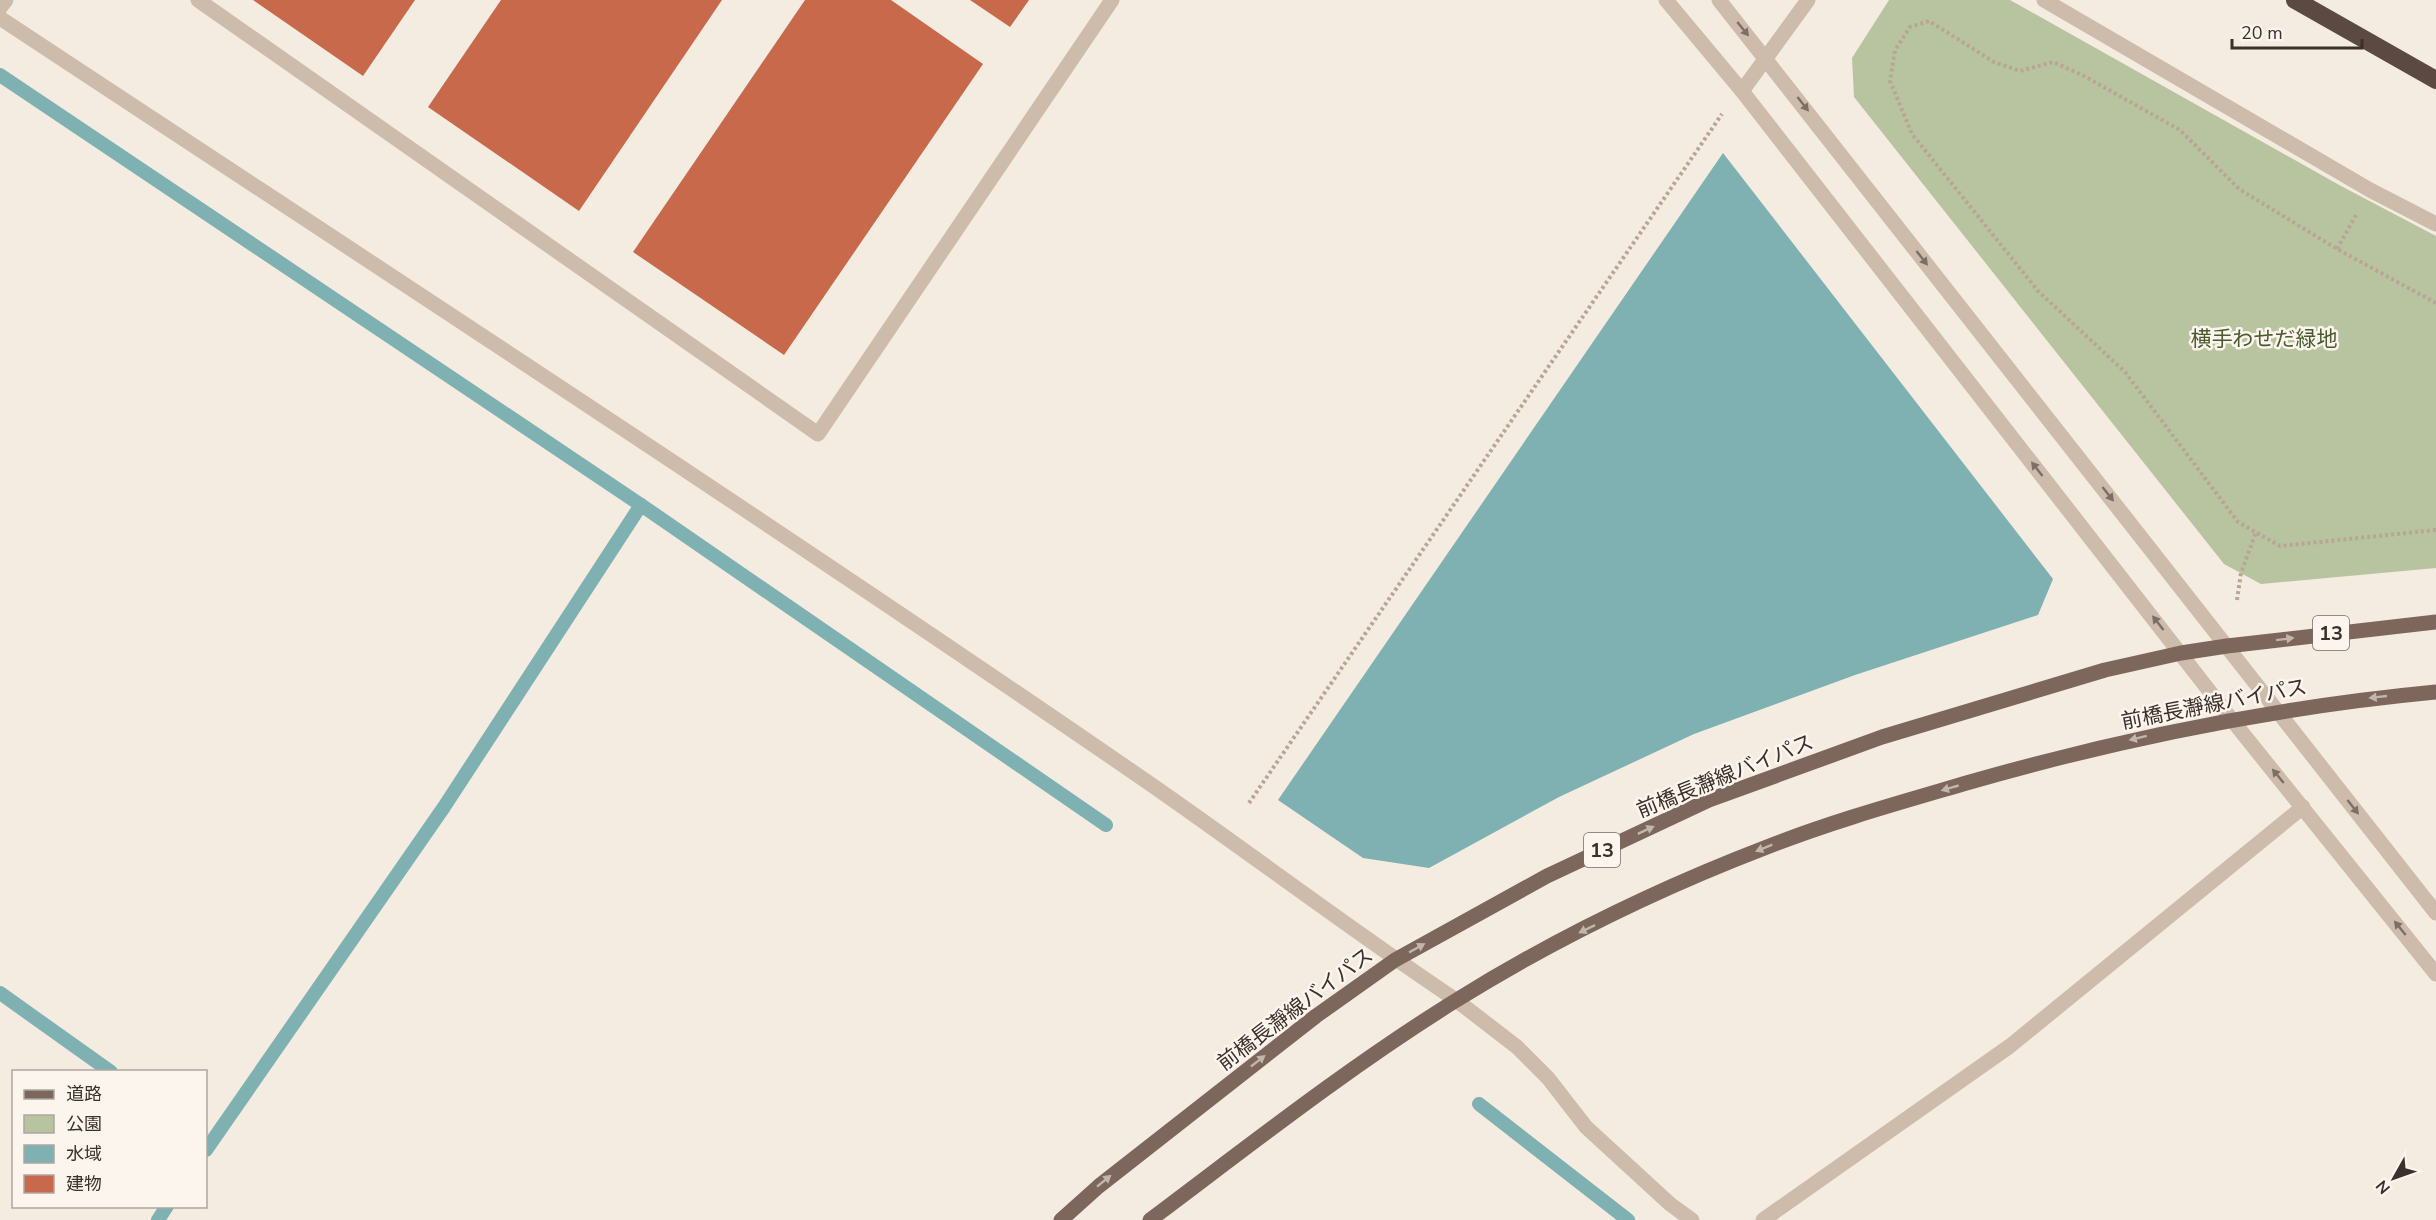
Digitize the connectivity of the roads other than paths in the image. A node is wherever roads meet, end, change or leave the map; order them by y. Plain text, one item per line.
1 (6, 0) edge
2 (198, 0) edge
3 (1112, 0) edge
4 (1666, 0) edge
5 (1719, 0) edge
6 (1808, 0) edge
7 (2044, 0) edge
8 (2295, 0) edge
9 (0, 8) edge
10 (0, 18) edge
11 (1767, 58) junction
12 (2436, 80) edge
13 (1742, 91) junction
14 (2436, 224) edge
15 (2436, 622) edge
16 (2227, 646) junction
17 (2181, 653) junction
18 (2436, 692) edge
19 (2278, 712) junction
20 (2232, 720) junction
21 (2303, 807) junction
22 (2436, 913) edge
23 (1395, 960) junction
24 (2436, 974) edge
25 (1456, 1000) junction
26 (1060, 1220) edge
27 (1150, 1220) edge
28 (1692, 1220) edge
29 (1763, 1220) edge

1 - 9 street
2 - 3 street
4 - 13 street
5 -> 11 street
6 - 11 street
7 - 14 street
8 - 12 highway
10 - 23 street
11 - 13 street
11 -> 16 street
17 -> 13 street
16 -> 15 main road, 前橋長瀞線バイパス / 13
16 - 17 main road, 前橋長瀞線バイパス / 13
16 - 19 street
17 - 20 street
23 -> 17 main road, 前橋長瀞線バイパス / 13
18 -> 19 main road, 前橋長瀞線バイパス
19 - 20 main road, 前橋長瀞線バイパス
19 -> 22 street
21 -> 20 street
20 -> 25 main road, 前橋長瀞線バイパス
24 -> 21 street
21 - 29 street
23 - 25 street
26 -> 23 main road, 前橋長瀞線バイパス / 13
25 - 27 main road, 前橋長瀞線バイパス
25 - 28 street

